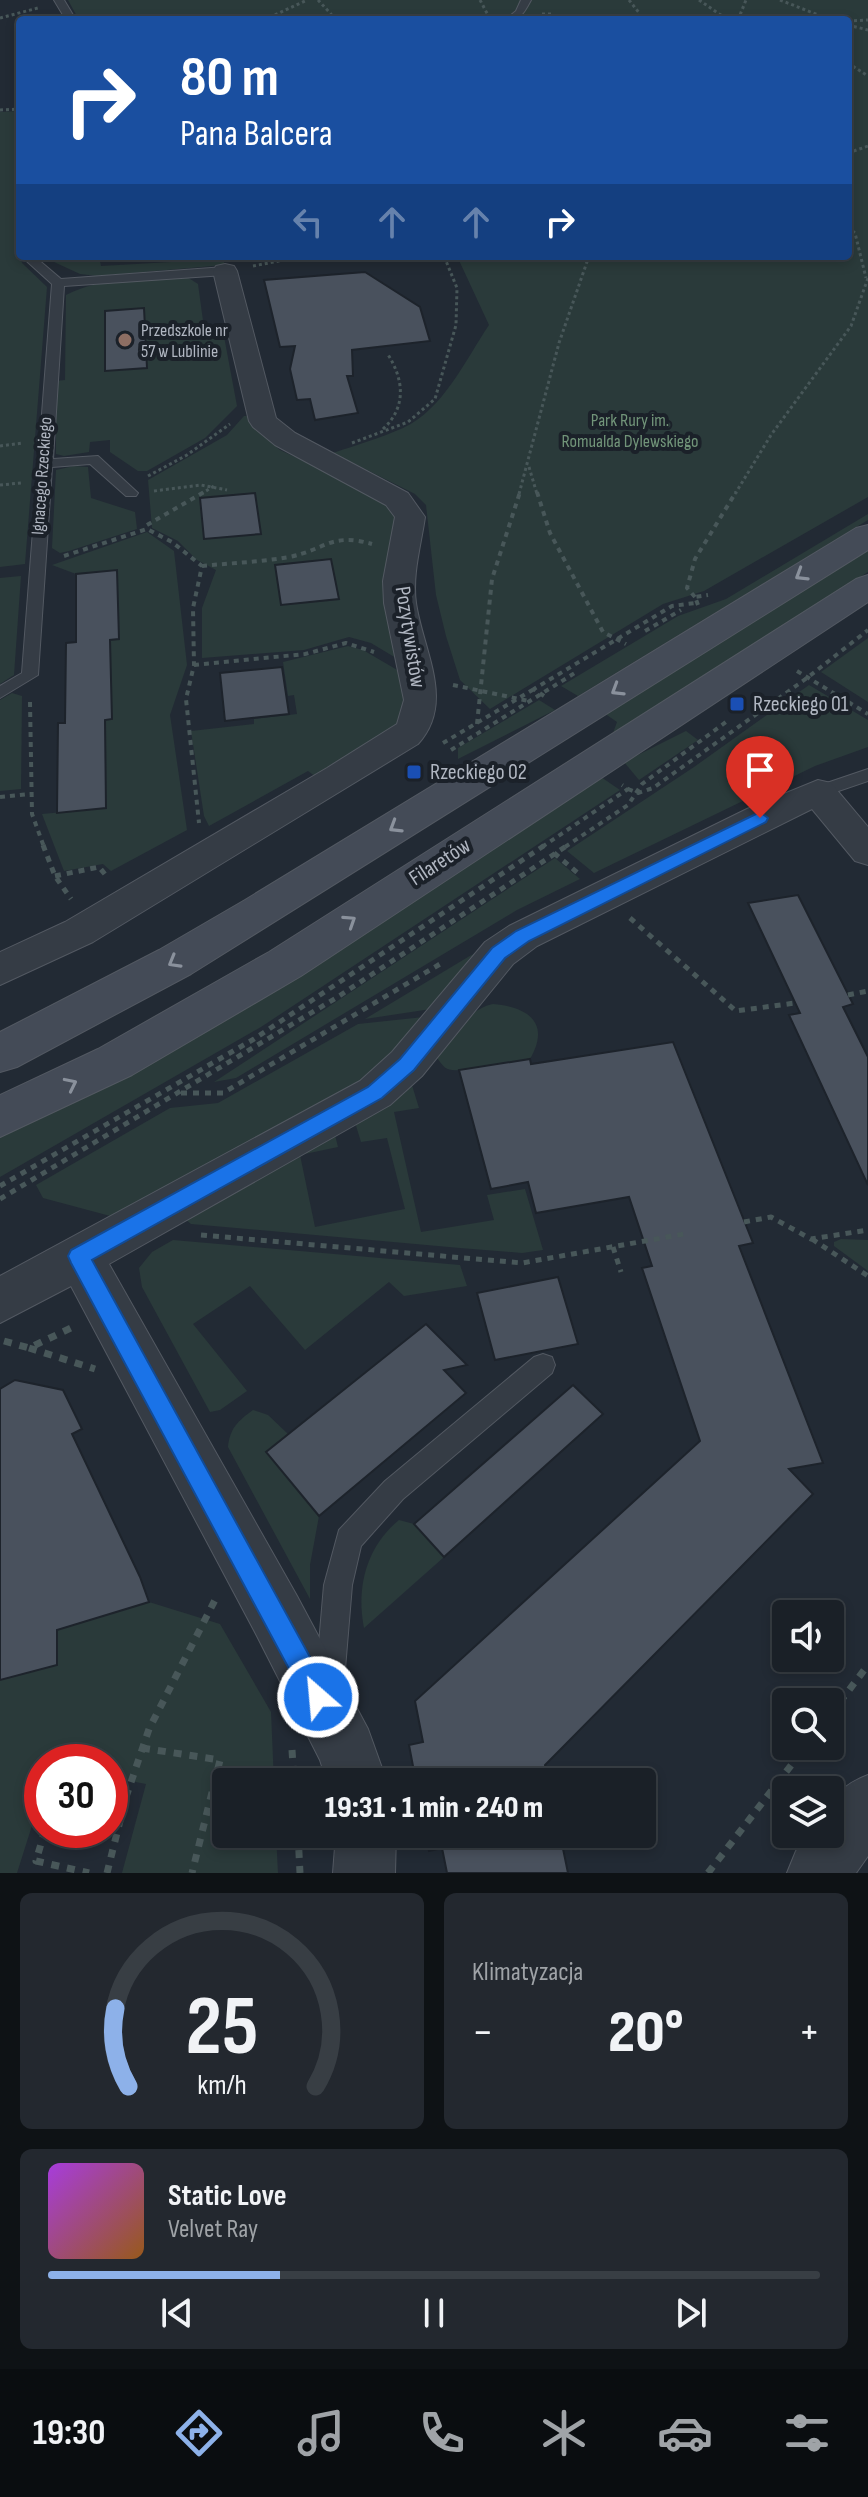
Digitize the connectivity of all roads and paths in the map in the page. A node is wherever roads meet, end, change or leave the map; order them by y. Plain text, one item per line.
1 (307, 0) edge
2 (318, 0) edge
3 (699, 0) edge
4 (780, 0) edge
5 (785, 0) edge
6 (60, 1) edge
7 (804, 12) junction
8 (273, 16) edge
9 (331, 16) edge
10 (722, 16) edge
11 (808, 16) edge
12 (818, 16) edge
13 (827, 16) edge
14 (0, 18) edge
15 (852, 230) edge
16 (32, 260) edge
17 (284, 260) edge
18 (446, 260) edge
19 (588, 260) edge
20 (225, 271) junction
21 (867, 278) edge
22 (58, 283) junction
23 (387, 353) dead end
24 (235, 420) dead end
25 (376, 435) junction
26 (351, 443) dead end
27 (43, 464) junction
28 (528, 465) junction
29 (144, 478) dead end
30 (215, 485) junction
31 (227, 490) dead end
32 (138, 493) joint
33 (147, 525) dead end
34 (868, 535) edge
35 (404, 555) junction
36 (36, 565) junction
37 (202, 566) junction
38 (868, 586) edge
39 (695, 597) dead end
40 (868, 630) edge
41 (626, 644) dead end
42 (808, 662) dead end
43 (194, 665) junction
44 (30, 675) junction
45 (417, 676) junction
46 (807, 678) junction
47 (0, 693) edge
48 (481, 693) junction
49 (529, 701) dead end
50 (868, 714) edge
51 (731, 718) dead end
52 (485, 749) junction
53 (868, 775) edge
54 (628, 789) dead end
55 (818, 792) junction
56 (638, 793) junction
57 (30, 794) junction
58 (0, 797) edge
59 (528, 805) junction
60 (187, 832) dead end
61 (868, 852) edge
62 (554, 853) junction
63 (122, 871) dead end
64 (55, 876) junction
65 (109, 878) junction
66 (582, 878) dead end
67 (96, 885) dead end
68 (84, 892) dead end
69 (627, 915) dead end
70 (442, 963) dead end
71 (0, 970) edge
72 (868, 991) edge
73 (848, 995) dead end
74 (795, 1003) dead end
75 (0, 1054) edge
76 (180, 1093) junction
77 (0, 1117) edge
78 (0, 1199) edge
79 (744, 1222) dead end
80 (868, 1230) edge
81 (187, 1234) dead end
82 (684, 1234) dead end
83 (811, 1239) junction
84 (613, 1247) junction
85 (79, 1256) junction
86 (621, 1272) dead end
87 (868, 1276) edge
88 (0, 1301) edge
89 (543, 1365) dead end
90 (216, 1597) dead end
91 (868, 1665) edge
92 (318, 1697) junction
93 (844, 1697) edge
94 (142, 1748) junction
95 (795, 1760) edge
96 (353, 1768) edge
97 (128, 1793) edge
98 (868, 1805) edge
99 (40, 1848) edge
100 (113, 1848) edge
101 (299, 1848) edge
102 (365, 1848) edge
103 (70, 1872) edge
104 (89, 1873) edge
105 (107, 1873) edge
106 (192, 1873) edge
107 (300, 1873) edge
108 (364, 1873) edge
109 (708, 1873) edge
110 (818, 1873) edge

1 - 8 path
2 - 9 path
3 - 10 path
4 - 7 path
5 - 13 path
6 - 14 path
7 - 11 path
7 - 12 path
15 - 21 path
16 - 22 lane
17 - 20 path
18 - 25 path
19 - 28 path
20 - 22 lane
20 - 35 street, Pozytywistów
21 - 39 path
22 - 27 lane, Ignacego Rzeckiego
23 - 25 path
24 - 29 path
25 - 26 path
27 - 32 lane
27 - 36 lane, Ignacego Rzeckiego
28 - 41 path
28 - 48 path
30 - 31 path
30 - 32 path
30 - 33 path
34 -> 52 main road
35 - 37 path
35 - 45 street, Pozytywistów
36 - 37 path
36 - 44 lane, Ignacego Rzeckiego
37 - 43 path
38 - 59 main road, Filaretów
40 - 46 path
42 - 46 path
43 - 45 path
43 - 60 path
44 - 47 lane
44 - 57 path
45 - 48 path
45 - 71 street, Pozytywistów
46 - 50 path
46 - 56 path
48 - 49 path
48 - 52 path
51 - 56 path
52 - 59 main road
52 -> 75 main road
53 - 55 lane
54 - 56 path
55 - 61 street
55 - 85 street
56 - 62 path
57 - 58 path
57 - 64 path
77 -> 59 main road, Filaretów
62 - 66 path
62 - 76 path
63 - 65 path
64 - 65 path
64 - 68 path
65 - 67 path
69 - 74 path
70 - 76 path
72 - 73 path
76 - 78 path
79 - 83 path
80 - 83 path
81 - 84 path
82 - 84 path
83 - 87 path
84 - 86 path
85 - 88 street
85 - 92 street
89 - 92 lane
90 - 94 path
91 - 93 path
92 - 96 street
94 - 97 path
94 - 106 path
95 - 109 path
98 - 110 street
99 - 103 path
100 - 105 path
101 - 107 path
102 - 108 street
103 - 104 path

